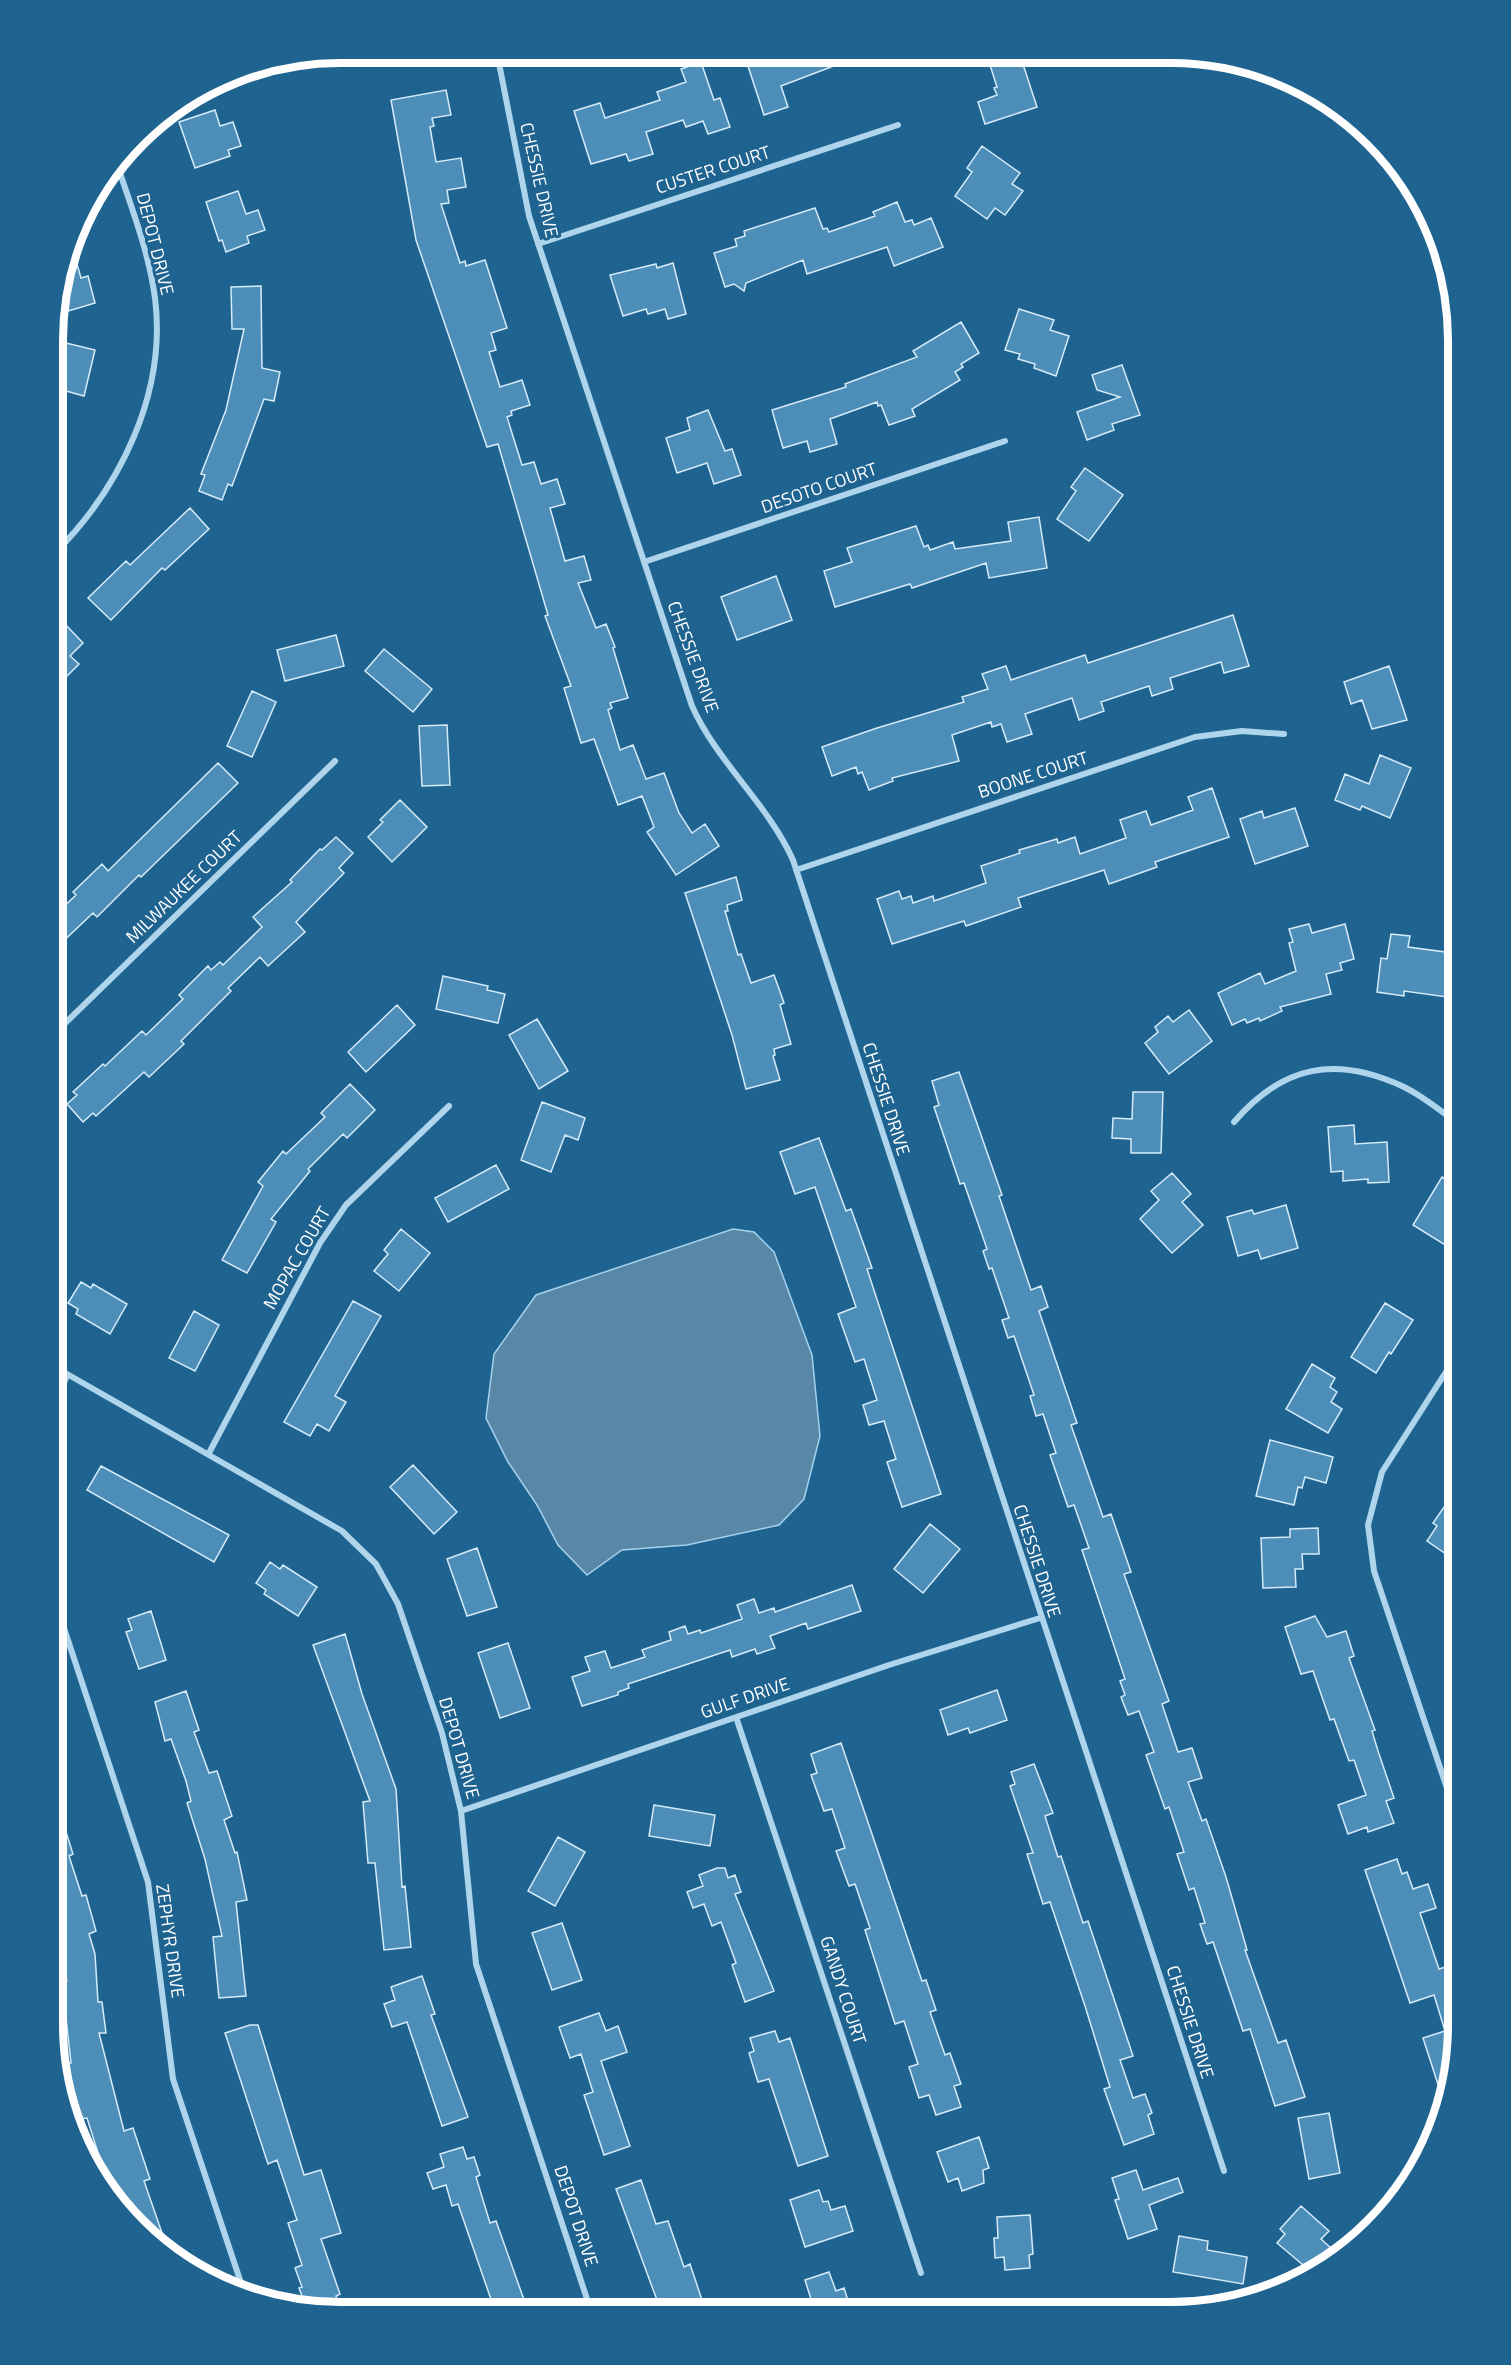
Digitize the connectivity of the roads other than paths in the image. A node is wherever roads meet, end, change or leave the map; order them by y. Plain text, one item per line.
1 (499, 63) edge
2 (898, 125) dead end
3 (120, 172) edge
4 (537, 244) junction
5 (1005, 441) dead end
6 (63, 545) edge
7 (644, 562) junction
8 (1284, 734) dead end
9 (335, 761) dead end
10 (796, 870) junction
11 (63, 1025) edge
12 (449, 1106) dead end
13 (1448, 1116) edge
14 (1234, 1122) dead end
15 (1448, 1369) edge
16 (63, 1373) edge
17 (67, 1376) junction
18 (63, 1385) edge
19 (209, 1453) junction
20 (1040, 1618) junction
21 (63, 1625) edge
22 (736, 1717) junction
23 (1448, 1791) edge
24 (461, 1811) junction
25 (1224, 2171) dead end
26 (921, 2273) dead end
27 (241, 2284) edge
28 (588, 2302) edge

1 - 4 street, CHESSIE DRIVE
2 - 4 street, CUSTER COURT
3 - 6 street, DEPOT DRIVE
4 - 7 street, CHESSIE DRIVE
5 - 7 street, DESOTO COURT
7 - 10 street, CHESSIE DRIVE
8 - 10 street, BOONE COURT
9 - 11 street, MILWAUKEE COURT
10 - 20 street, CHESSIE DRIVE
12 - 19 street, MOPAC COURT
13 - 14 street
15 - 23 street
16 - 17 street, DEPOT DRIVE
17 - 18 street
17 - 19 street, DEPOT DRIVE
19 - 24 street, DEPOT DRIVE
20 - 22 street, GULF DRIVE
20 - 25 street, CHESSIE DRIVE
21 - 27 street, ZEPHYR DRIVE
22 - 24 street, GULF DRIVE
22 - 26 street, GANDY COURT
24 - 28 street, DEPOT DRIVE

